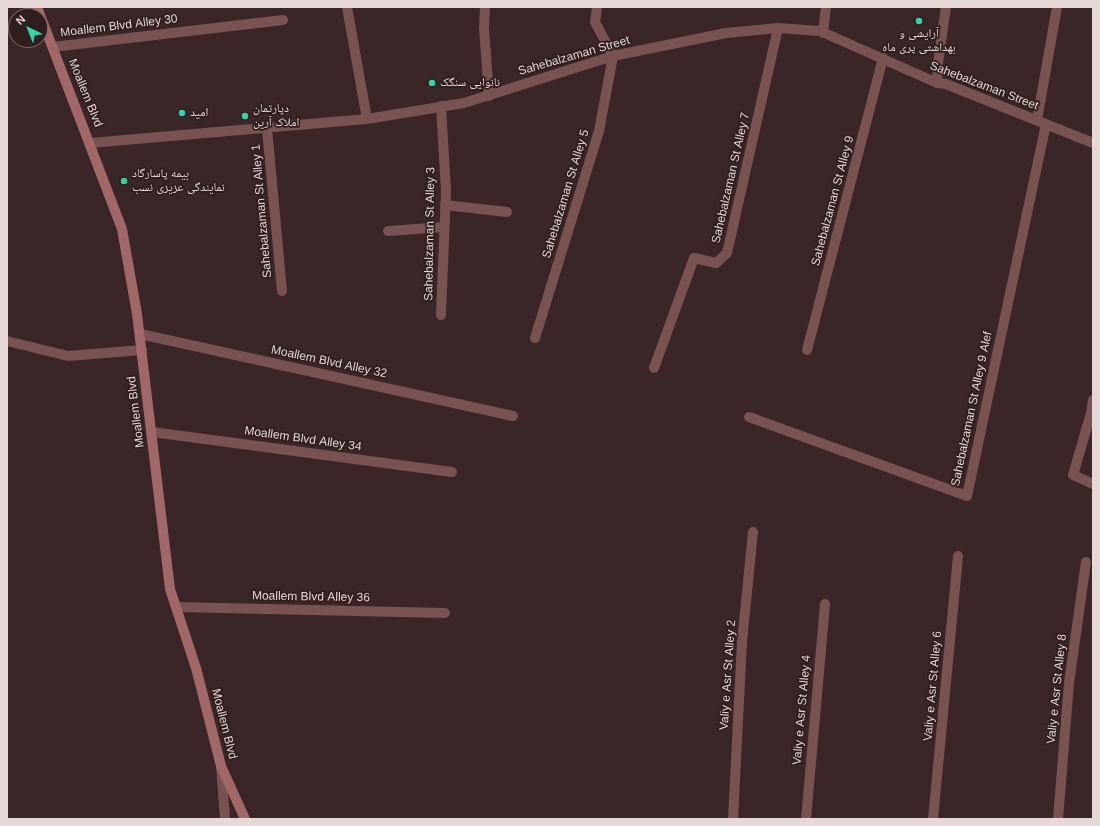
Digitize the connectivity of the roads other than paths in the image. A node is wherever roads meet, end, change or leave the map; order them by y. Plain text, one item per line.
1 (37, 7) edge
2 (347, 7) edge
3 (485, 7) edge
4 (596, 7) edge
5 (826, 7) edge
6 (946, 7) edge
7 (1057, 7) edge
8 (283, 20) dead end
9 (778, 28) junction
10 (823, 33) junction
11 (52, 47) junction
12 (613, 56) junction
13 (884, 58) junction
14 (937, 83) junction
15 (489, 96) junction
16 (441, 106) junction
17 (367, 119) junction
18 (1041, 122) junction
19 (267, 129) junction
20 (90, 143) junction
21 (1093, 143) edge
22 (445, 205) junction
23 (507, 212) dead end
24 (444, 227) junction
25 (388, 231) dead end
26 (282, 291) dead end
27 (441, 315) dead end
28 (140, 334) junction
29 (535, 338) dead end
30 (7, 341) edge
31 (142, 350) junction
32 (807, 350) dead end
33 (654, 368) dead end
34 (1093, 400) edge
35 (513, 416) dead end
36 (749, 417) dead end
37 (152, 432) junction
38 (452, 472) dead end
39 (1093, 484) edge
40 (753, 532) dead end
41 (958, 556) dead end
42 (1086, 562) dead end
43 (824, 604) dead end
44 (176, 607) junction
45 (445, 613) dead end
46 (221, 766) junction
47 (225, 819) edge
48 (245, 819) edge
49 (732, 819) edge
50 (806, 819) edge
51 (933, 819) edge
52 (1058, 819) edge

1 - 11 main road, Moallem Blvd
2 - 17 street
3 - 15 street
4 - 12 street
5 - 10 street
6 - 14 street
7 - 18 street
8 - 11 street, Moallem Blvd Alley 30
9 - 10 street, Sahebalzaman Street
9 - 12 street, Sahebalzaman Street
9 - 33 street, Sahebalzaman St Alley 7
10 - 13 street, Sahebalzaman Street
11 - 20 main road, Moallem Blvd
12 - 15 street, Sahebalzaman Street
12 - 29 street, Sahebalzaman St Alley 5
13 - 14 street, Sahebalzaman Street
13 - 32 street, Sahebalzaman St Alley 9
14 - 18 street, Sahebalzaman Street
15 - 16 street, Sahebalzaman Street
16 - 17 street, Sahebalzaman Street
16 - 22 street, Sahebalzaman St Alley 3
17 - 19 street, Sahebalzaman Street
18 - 21 street, Sahebalzaman Street
18 - 36 street, Sahebalzaman St Alley 9 Alef
19 - 20 street, Sahebalzaman Street
19 - 26 street, Sahebalzaman St Alley 1
20 - 28 main road, Moallem Blvd
22 - 23 street
22 - 24 street, Sahebalzaman St Alley 3
24 - 25 street
24 - 27 street, Sahebalzaman St Alley 3
28 - 31 main road, Moallem Blvd
28 - 35 street, Moallem Blvd Alley 32
30 - 31 street
31 - 37 main road, Moallem Blvd
34 - 39 street
37 - 38 street, Moallem Blvd Alley 34
37 - 44 main road, Moallem Blvd
40 - 49 street, Valiy e Asr St Alley 2
41 - 51 street, Valiy e Asr St Alley 6
42 - 52 street, Valiy e Asr St Alley 8
43 - 50 street, Valiy e Asr St Alley 4
44 - 45 street, Moallem Blvd Alley 36
44 - 46 main road, Moallem Blvd
46 - 47 street
46 - 48 main road, Moallem Blvd

